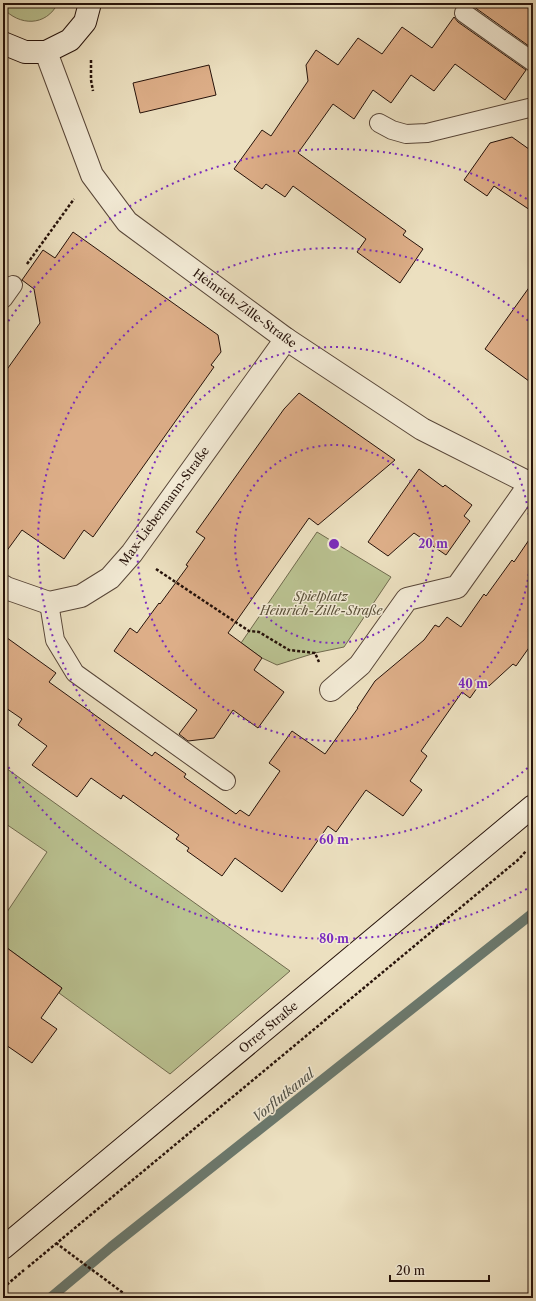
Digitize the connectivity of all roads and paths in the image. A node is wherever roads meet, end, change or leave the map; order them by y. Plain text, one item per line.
1 (90, 3) edge
2 (464, 13) dead end
3 (3, 43) edge
4 (46, 52) junction
5 (91, 56) dead end
6 (533, 62) edge
7 (94, 94) dead end
8 (533, 107) edge
9 (379, 123) dead end
10 (92, 175) junction
11 (8, 292) edge
12 (286, 339) junction
13 (532, 485) edge
14 (132, 553) junction
15 (3, 586) edge
16 (49, 603) junction
17 (331, 690) joint
18 (226, 781) dead end
19 (533, 806) edge
20 (528, 849) dead end
21 (3, 1248) edge
22 (69, 1252) dead end
23 (3, 1288) edge
24 (130, 1298) edge

1 - 4 street
2 - 6 lane
3 - 4 street
4 - 10 street, Heinrich-Zille-Straße
5 - 7 path
8 - 9 lane
10 - 11 path
10 - 12 street, Heinrich-Zille-Straße
12 - 13 street, Heinrich-Zille-Straße
12 - 14 street, Max-Liebermann-Straße
13 - 17 street, Heinrich-Zille-Straße
14 - 16 street, Max-Liebermann-Straße
14 - 17 path
15 - 16 street
16 - 18 lane
19 - 21 street, Orrer Straße
20 - 23 path
22 - 24 path

